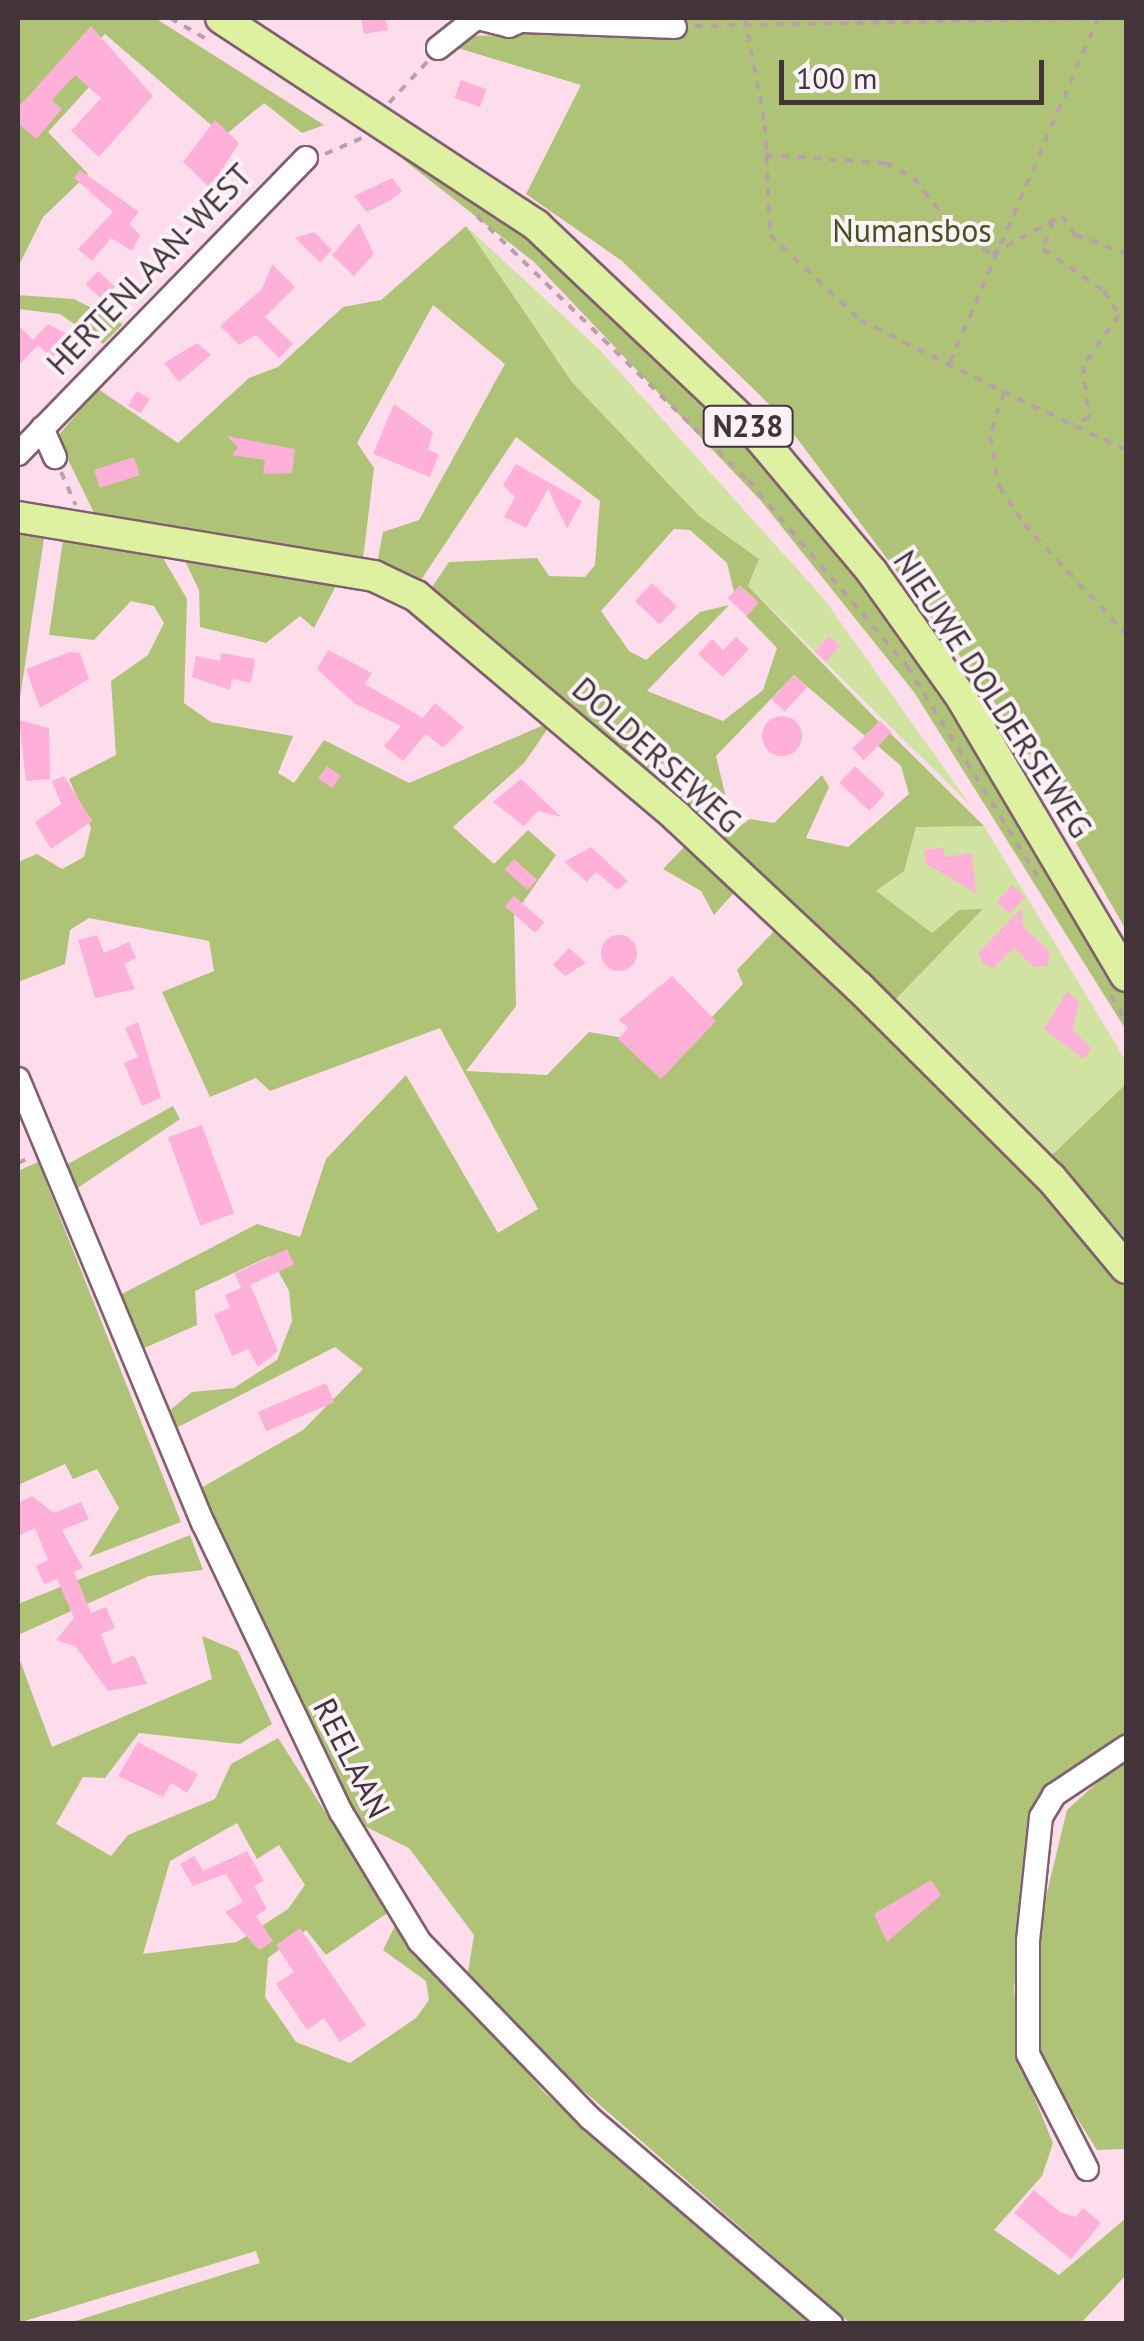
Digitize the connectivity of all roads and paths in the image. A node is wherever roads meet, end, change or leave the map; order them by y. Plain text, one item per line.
1 (170, 18) edge
2 (221, 18) edge
3 (477, 18) edge
4 (744, 18) edge
5 (1126, 18) edge
6 (526, 19) edge
7 (1098, 19) edge
8 (744, 26) junction
9 (675, 27) joint
10 (438, 48) joint
11 (224, 49) dead end
12 (372, 126) junction
13 (348, 127) dead end
14 (378, 146) dead end
15 (765, 155) junction
16 (306, 158) joint
17 (472, 214) dead end
18 (1053, 221) junction
19 (1126, 253) edge
20 (992, 254) junction
21 (949, 364) junction
22 (1004, 392) junction
23 (1071, 425) junction
24 (42, 428) junction
25 (1126, 450) edge
26 (18, 454) edge
27 (55, 458) joint
28 (18, 517) edge
29 (85, 528) junction
30 (1126, 634) edge
31 (1043, 886) dead end
32 (1116, 981) edge
33 (1126, 1020) edge
34 (18, 1079) edge
35 (1126, 1268) edge
36 (1126, 1747) edge
37 (1087, 2168) dead end
38 (831, 2324) edge

1 - 11 path
2 - 12 main road, NIEUWE DOLDERSEWEG / N238
3 - 6 street
3 - 10 street
4 - 8 path
5 - 7 path
6 - 9 street
7 - 8 path
7 - 20 path
8 - 9 path
8 - 15 path
10 - 12 path
12 - 13 path
12 - 14 path
12 - 16 path
12 - 32 main road, NIEUWE DOLDERSEWEG / N238
15 - 20 path
15 - 21 path
16 - 24 street, HERTENLAAN-WEST
17 - 31 path, NIEUWE DOLDERSEWEG
18 - 19 path
18 - 20 path
18 - 23 path
20 - 21 path
21 - 22 path
22 - 23 path
22 - 30 path
23 - 25 path
24 - 26 street, HERTENLAAN-WEST
24 - 27 street
27 - 29 path
28 - 29 main road, DOLDERSEWEG
29 - 35 main road, DOLDERSEWEG
32 - 33 path
34 - 38 street, REELAAN
36 - 37 street

